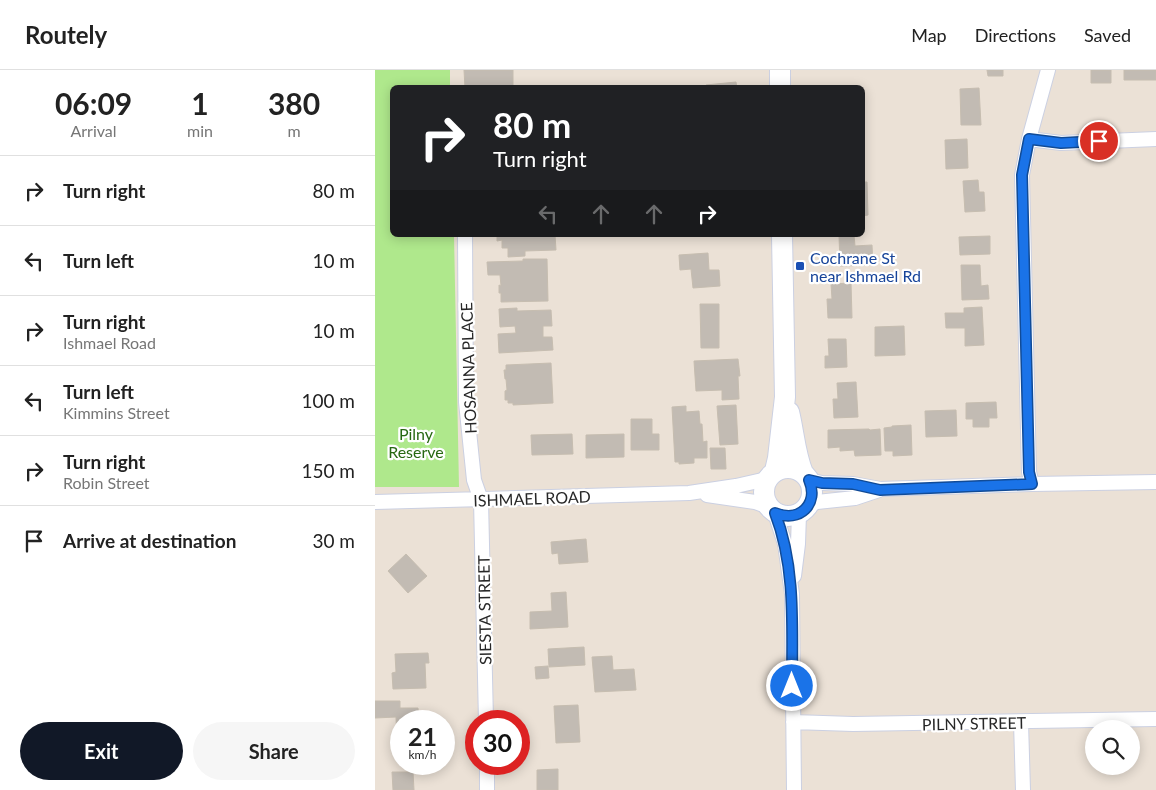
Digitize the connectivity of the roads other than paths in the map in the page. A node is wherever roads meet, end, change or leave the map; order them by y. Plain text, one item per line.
1 (779, 70) edge
2 (1048, 70) edge
3 (780, 85) edge
4 (1029, 139) junction
5 (1156, 139) edge
6 (465, 237) edge
7 (782, 237) edge
8 (785, 397) junction
9 (771, 475) junction
10 (806, 476) junction
11 (1156, 482) edge
12 (1032, 484) junction
13 (880, 490) junction
14 (689, 493) junction
15 (481, 500) junction
16 (375, 502) edge
17 (772, 510) junction
18 (803, 510) junction
19 (792, 594) junction
20 (486, 710) edge
21 (1156, 719) edge
22 (793, 722) junction
23 (1021, 722) junction
24 (487, 775) edge
25 (487, 790) edge
26 (793, 790) edge
27 (1023, 790) edge

1 - 3 street
2 - 4 street
4 - 5 street
4 - 12 street
6 - 15 street, HOSANNA PLACE
7 - 8 street
8 - 9 street
8 - 10 street
9 - 10 street
9 - 14 street, ISHMAEL ROAD
9 - 17 street
10 - 13 street
10 - 18 street
11 - 12 street
12 - 13 street
13 - 18 street
14 - 15 street, ISHMAEL ROAD
14 - 17 street, ISHMAEL ROAD
15 - 16 street, ISHMAEL ROAD
15 - 20 street, SIESTA STREET
17 - 18 street
17 - 19 street
18 - 19 street
19 - 22 street
21 - 23 street, PILNY STREET
22 - 23 street, PILNY STREET
22 - 26 street
23 - 27 street
24 - 25 street

